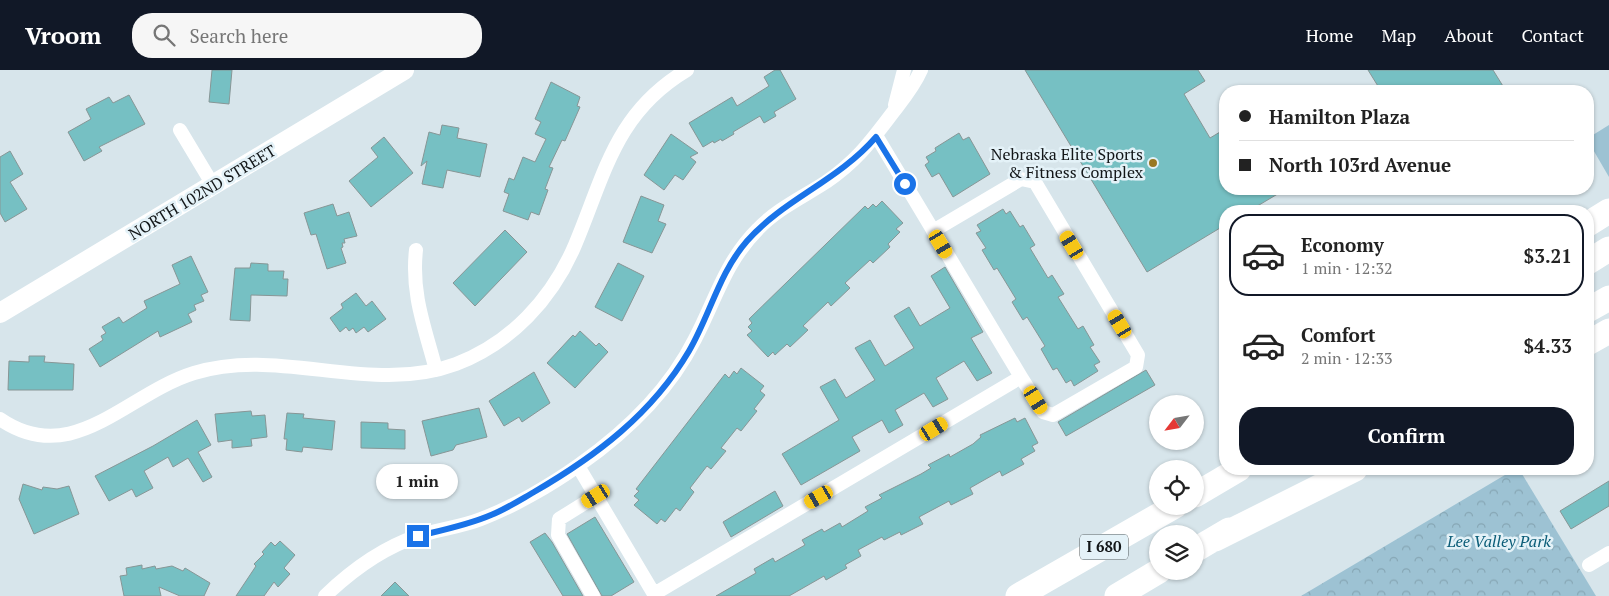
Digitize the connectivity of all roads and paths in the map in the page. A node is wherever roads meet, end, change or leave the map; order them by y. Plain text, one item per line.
1 (404, 70) edge
2 (687, 70) edge
3 (904, 70) edge
4 (921, 70) edge
5 (893, 113) junction
6 (180, 130) dead end
7 (876, 137) junction
8 (213, 185) junction
9 (1609, 211) edge
10 (1594, 220) edge
11 (933, 231) junction
12 (1609, 249) edge
13 (416, 250) dead end
14 (1594, 258) edge
15 (1609, 298) edge
16 (1594, 307) edge
17 (0, 313) edge
18 (1609, 331) edge
19 (1594, 340) edge
20 (436, 370) junction
21 (1021, 377) junction
22 (0, 419) edge
23 (1219, 460) edge
24 (578, 466) junction
25 (1204, 471) edge
26 (1229, 475) edge
27 (1316, 475) edge
28 (1343, 475) edge
29 (1204, 490) edge
30 (596, 496) junction
31 (1149, 508) edge
32 (1159, 515) edge
33 (1205, 544) edge
34 (1609, 553) edge
35 (1589, 565) dead end
36 (1149, 577) edge
37 (1026, 592) edge
38 (655, 595) edge
39 (325, 596) edge
40 (594, 596) edge
41 (1117, 596) edge

1 - 8 main road, NORTH 102ND STREET
2 - 20 street
3 - 5 street
4 - 5 street
5 - 7 street
6 - 8 street
7 - 11 street
7 - 24 street
8 - 17 main road, NORTH 102ND STREET
9 - 10 highway
11 - 21 street
11 - 21 street
12 - 14 highway
13 - 20 street
15 - 16 highway
18 - 19 highway
20 - 22 street
21 - 38 street
23 - 25 highway
24 - 30 street
24 - 39 street
26 - 29 highway
27 - 33 highway
28 - 33 highway
30 - 38 street
30 - 40 street
31 - 37 highway
32 - 37 highway, I 680
34 - 35 street
36 - 41 highway

